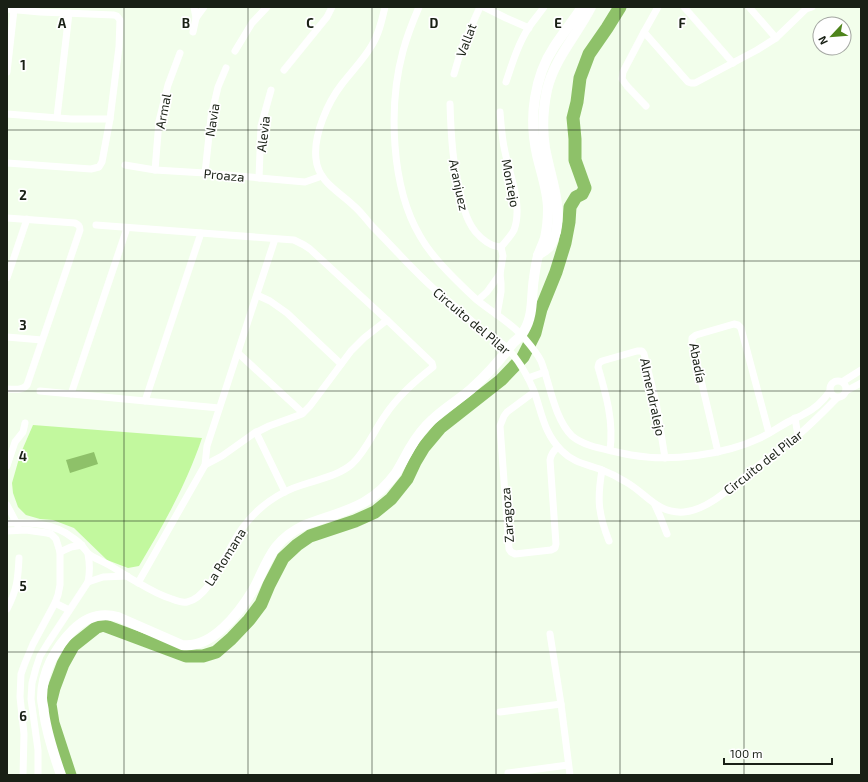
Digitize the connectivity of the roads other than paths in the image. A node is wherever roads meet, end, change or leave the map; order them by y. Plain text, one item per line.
1 (194, 7) edge
2 (204, 7) edge
3 (267, 7) edge
4 (332, 7) edge
5 (385, 7) edge
6 (419, 7) edge
7 (480, 7) edge
8 (484, 7) edge
9 (544, 7) edge
10 (582, 7) edge
11 (591, 7) edge
12 (658, 7) edge
13 (684, 7) edge
14 (749, 7) edge
15 (808, 8) edge
16 (11, 9) edge
17 (69, 13) junction
18 (196, 18) junction
19 (529, 28) junction
20 (193, 32) dead end
21 (644, 32) junction
22 (776, 38) junction
23 (235, 51) dead end
24 (180, 53) dead end
25 (8, 59) edge
26 (733, 63) junction
27 (226, 68) dead end
28 (284, 70) dead end
29 (7, 72) edge
30 (454, 74) dead end
31 (506, 82) dead end
32 (271, 90) dead end
33 (450, 104) dead end
34 (646, 106) dead end
35 (500, 112) dead end
36 (7, 114) edge
37 (58, 117) junction
38 (110, 119) junction
39 (7, 163) edge
40 (125, 165) dead end
41 (155, 170) junction
42 (205, 173) junction
43 (322, 176) junction
44 (259, 178) junction
45 (7, 218) edge
46 (27, 219) junction
47 (96, 225) dead end
48 (127, 228) junction
49 (201, 233) junction
50 (275, 239) junction
51 (501, 247) junction
52 (538, 255) junction
53 (10, 259) edge
54 (500, 274) junction
55 (7, 278) edge
56 (257, 294) junction
57 (478, 300) junction
58 (497, 315) junction
59 (387, 320) junction
60 (7, 337) edge
61 (42, 340) junction
62 (238, 353) junction
63 (341, 364) junction
64 (861, 370) edge
65 (545, 372) junction
66 (528, 378) junction
67 (842, 382) junction
68 (861, 383) edge
69 (7, 389) edge
70 (40, 391) dead end
71 (830, 391) junction
72 (846, 391) junction
73 (534, 392) junction
74 (71, 394) junction
75 (837, 398) junction
76 (145, 401) junction
77 (220, 408) junction
78 (303, 413) junction
79 (795, 418) junction
80 (25, 423) dead end
81 (256, 432) junction
82 (769, 433) junction
83 (798, 436) junction
84 (7, 439) edge
85 (15, 442) junction
86 (558, 447) junction
87 (610, 450) junction
88 (718, 452) junction
89 (665, 458) junction
90 (205, 465) junction
91 (7, 466) edge
92 (602, 470) junction
93 (285, 492) junction
94 (655, 504) junction
95 (7, 505) edge
96 (7, 523) edge
97 (16, 523) junction
98 (20, 530) junction
99 (7, 531) edge
100 (52, 531) junction
101 (667, 534) dead end
102 (609, 541) dead end
103 (82, 545) junction
104 (60, 552) junction
105 (88, 554) junction
106 (20, 558) dead end
107 (127, 576) junction
108 (88, 582) junction
109 (138, 583) junction
110 (10, 595) edge
111 (55, 603) junction
112 (7, 609) edge
113 (69, 610) junction
114 (550, 634) dead end
115 (561, 704) junction
116 (500, 712) dead end
117 (568, 765) junction
118 (508, 773) dead end
119 (22, 775) edge
120 (38, 775) edge
121 (61, 775) edge
122 (570, 775) edge

1 - 18 street
2 - 18 street
3 - 23 street
4 - 28 street
5 - 43 street, Circuito del Pilar
6 - 57 street, Circuito del Pilar
7 - 30 street, Vallat
8 - 19 street
9 - 19 street
10 - 52 street
11 - 52 street
12 - 21 street
13 - 26 street
14 - 22 street
15 - 22 street
16 - 17 street
16 - 25 street
17 - 37 street
17 - 38 street
18 - 20 street
19 - 31 street
21 - 26 street
21 - 34 street
22 - 26 street
24 - 41 street, Armal
25 - 29 street
27 - 42 street, Navia
32 - 44 street, Alevia
33 - 51 street, Aranjuez
35 - 51 street, Montejo
36 - 37 street
37 - 38 street
38 - 39 street
40 - 41 street, Proaza
41 - 42 street, Proaza
42 - 44 street, Proaza
43 - 44 street, Proaza
43 - 66 street, Circuito del Pilar
45 - 46 street
46 - 53 street
46 - 61 street
47 - 48 street
48 - 49 street
48 - 74 street
49 - 50 street
49 - 76 street
50 - 56 street
50 - 59 street
51 - 54 street
52 - 121 street
53 - 55 street
54 - 57 street
54 - 58 street
56 - 62 street
56 - 63 street
57 - 58 street, Circuito del Pilar
58 - 65 street, Circuito del Pilar
59 - 63 street
59 - 93 street, La Romana
60 - 61 street
61 - 69 street
62 - 77 street
62 - 78 street
63 - 78 street
64 - 67 street
65 - 66 street
65 - 87 street, Circuito del Pilar
66 - 73 street, Circuito del Pilar
67 - 71 street
67 - 72 street
68 - 72 street
70 - 74 street
71 - 75 street
71 - 79 street, Circuito del Pilar
72 - 75 street
73 - 86 street, Circuito del Pilar
73 - 86 street, Zaragoza
74 - 76 street
75 - 83 street, Circuito del Pilar
76 - 77 street
77 - 90 street
78 - 81 street
79 - 82 street, Circuito del Pilar
79 - 83 street
80 - 85 street
81 - 90 street
81 - 93 street
82 - 88 street, Circuito del Pilar
82 - 88 street, Abadía
83 - 94 street, Circuito del Pilar
84 - 85 street
85 - 91 street
86 - 92 street, Circuito del Pilar
87 - 89 street, Circuito del Pilar
87 - 89 street, Almendralejo
88 - 89 street, Circuito del Pilar
90 - 109 street
92 - 94 street, Circuito del Pilar
92 - 102 street
93 - 109 street, La Romana
94 - 101 street
95 - 97 street
96 - 97 street
97 - 98 street
97 - 100 street
98 - 99 street
98 - 100 street
100 - 103 street, La Romana
100 - 104 street
103 - 104 street
103 - 105 street, La Romana
104 - 111 street
105 - 107 street, La Romana
105 - 108 street, La Romana
106 - 110 street
107 - 108 street
107 - 109 street, La Romana
108 - 113 street
110 - 112 street
111 - 113 street
111 - 119 street
113 - 120 street
114 - 115 street
115 - 116 street
115 - 117 street
117 - 118 street
117 - 122 street

